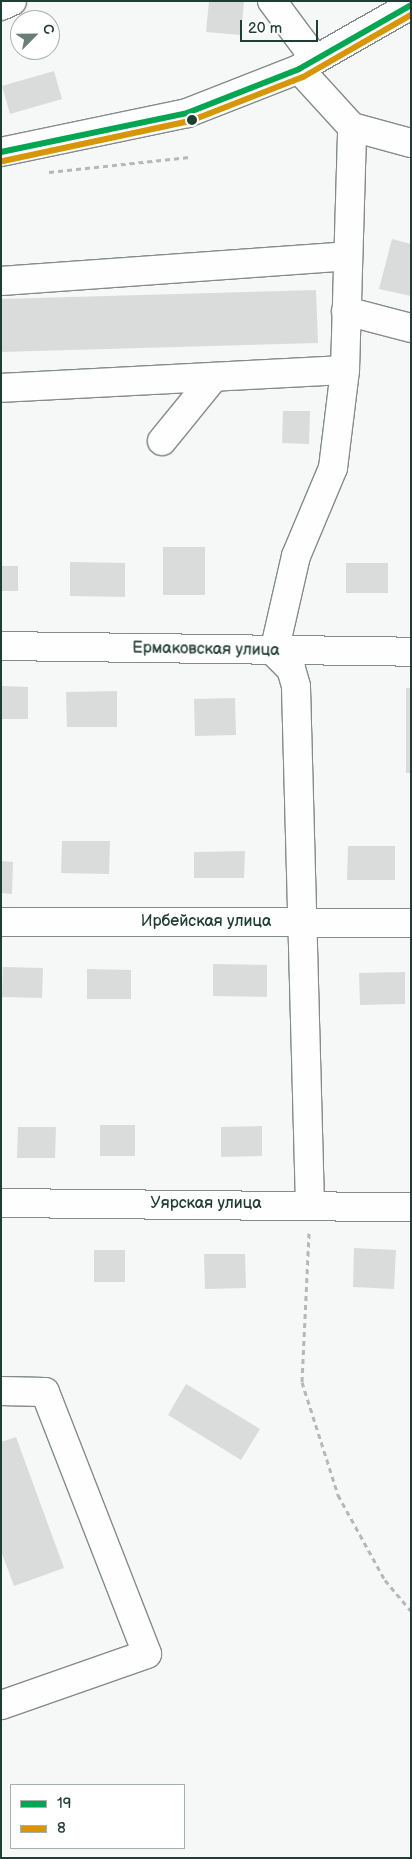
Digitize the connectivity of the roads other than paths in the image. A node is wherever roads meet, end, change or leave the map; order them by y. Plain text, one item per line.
1 (12, 1) edge
2 (272, 1) edge
3 (411, 5) edge
4 (1, 6) edge
5 (307, 64) junction
6 (352, 127) junction
7 (411, 144) edge
8 (1, 152) edge
9 (347, 256) junction
10 (1, 281) edge
11 (346, 311) junction
12 (411, 328) edge
13 (345, 370) junction
14 (214, 378) junction
15 (1, 388) edge
16 (162, 441) dead end
17 (1, 646) edge
18 (274, 652) junction
19 (411, 652) edge
20 (1, 922) edge
21 (305, 922) junction
22 (411, 923) edge
23 (1, 1203) edge
24 (310, 1204) junction
25 (411, 1207) edge
26 (1, 1391) edge
27 (1, 1705) edge

1 - 4 street
2 - 5 street
3 - 5 street
5 - 6 street
5 - 8 street
6 - 7 street
6 - 9 street
9 - 10 street
9 - 11 street
11 - 12 street
11 - 13 street
13 - 14 street
13 - 18 street
14 - 15 street
14 - 16 street
17 - 18 street, Ермаковская улица
18 - 19 street, Ермаковская улица
18 - 21 street
20 - 21 street, Ирбейская улица
21 - 22 street, Ирбейская улица
21 - 24 street
23 - 24 street, Уярская улица
24 - 25 street, Уярская улица
26 - 27 street

